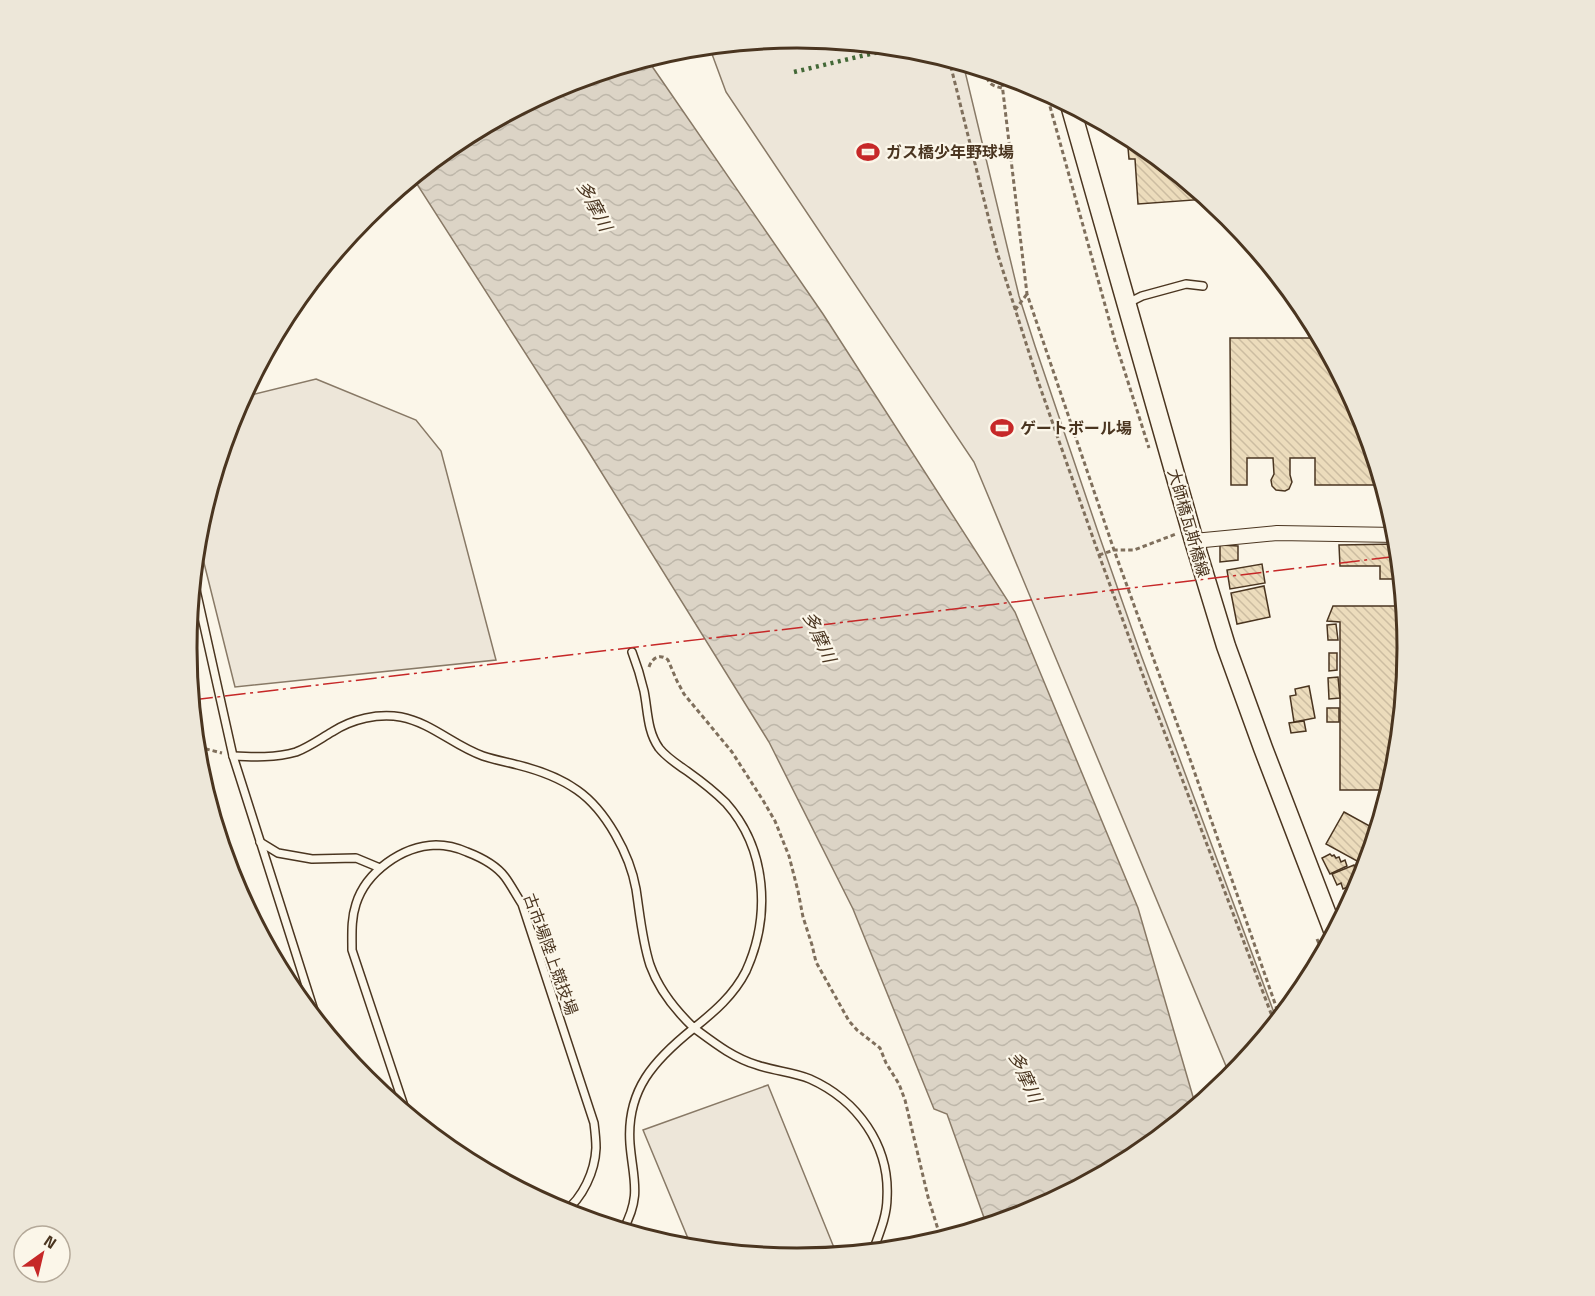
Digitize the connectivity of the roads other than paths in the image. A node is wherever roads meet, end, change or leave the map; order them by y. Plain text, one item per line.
1 (1073, 115) edge
2 (1203, 286) dead end
3 (1126, 304) junction
4 (1387, 535) edge
5 (1194, 541) junction
6 (199, 605) edge
7 (632, 652) dead end
8 (233, 756) junction
9 (260, 842) junction
10 (380, 868) junction
11 (1330, 923) edge
12 (309, 996) edge
13 (694, 1028) junction
14 (402, 1099) edge
15 (572, 1203) edge
16 (627, 1223) edge
17 (876, 1243) edge

1 - 3 street, 大師橋瓦斯橋線
2 - 3 lane
3 - 5 street, 大師橋瓦斯橋線
4 - 5 street
5 - 11 street, 大師橋瓦斯橋線
6 - 8 lane
7 - 13 lane
8 - 9 lane
8 - 13 lane
9 - 10 lane
9 - 12 lane
10 - 14 lane, 古市場陸上競技場
10 - 15 lane, 古市場陸上競技場
13 - 16 lane
13 - 17 lane

